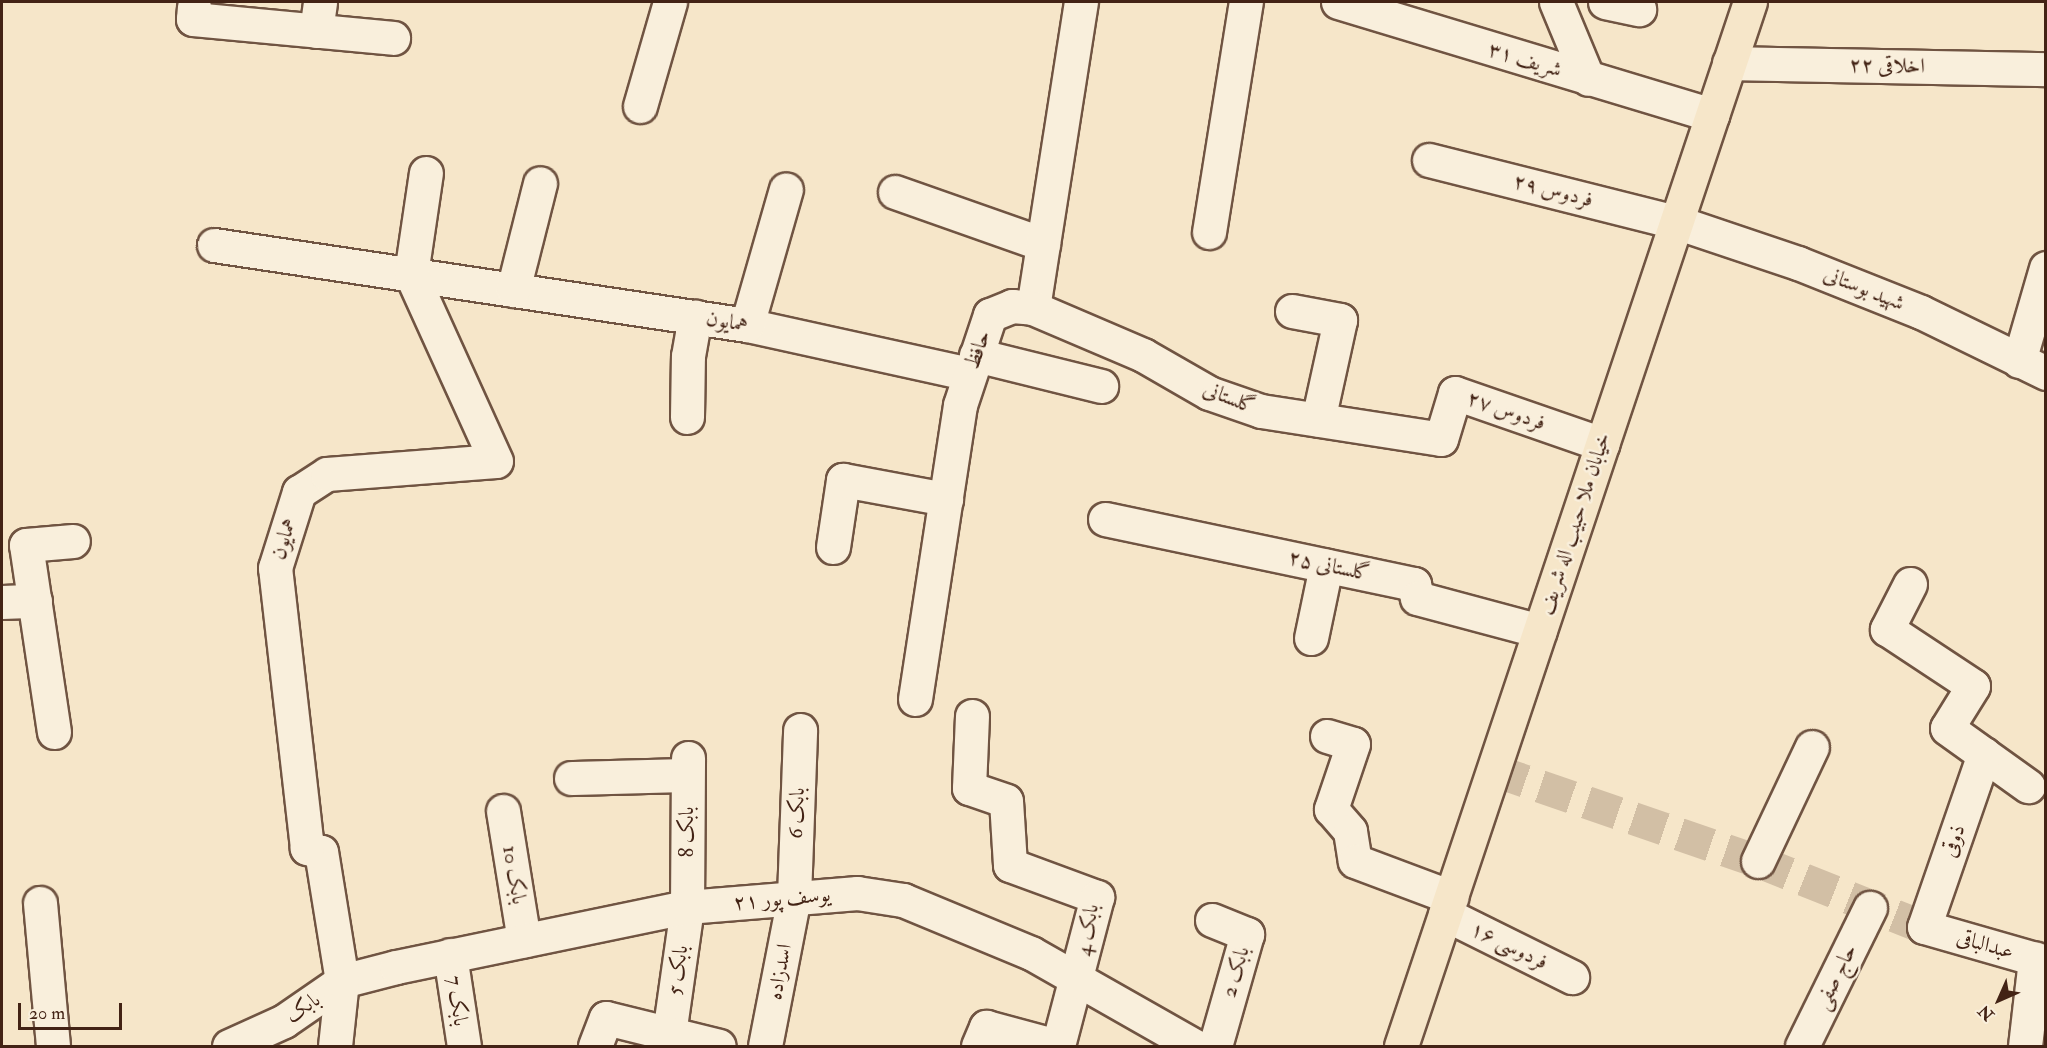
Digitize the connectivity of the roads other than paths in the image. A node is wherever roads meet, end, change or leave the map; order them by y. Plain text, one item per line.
1 (669, 2) edge
2 (1081, 2) edge
3 (1245, 2) edge
4 (1338, 2) edge
5 (1556, 2) edge
6 (1605, 2) edge
7 (1750, 2) edge
8 (194, 7) dead end
9 (1639, 9) dead end
10 (318, 16) edge
11 (393, 38) dead end
12 (1729, 63) junction
13 (2046, 69) edge
14 (1587, 79) junction
15 (640, 106) dead end
16 (1712, 115) junction
17 (1429, 160) dead end
18 (426, 173) dead end
19 (540, 183) dead end
20 (786, 189) dead end
21 (895, 192) dead end
22 (1676, 222) junction
23 (1209, 232) dead end
24 (1043, 244) junction
25 (214, 245) dead end
26 (2046, 268) edge
27 (411, 274) junction
28 (513, 290) junction
29 (1033, 308) junction
30 (1292, 311) dead end
31 (695, 317) junction
32 (747, 325) junction
33 (973, 364) junction
34 (2032, 367) edge
35 (1101, 386) dead end
36 (687, 417) dead end
37 (1318, 420) junction
38 (1440, 439) joint
39 (1602, 444) junction
40 (946, 499) junction
41 (1105, 519) dead end
42 (73, 541) dead end
43 (834, 547) dead end
44 (1326, 566) junction
45 (1910, 584) dead end
46 (35, 601) junction
47 (2, 602) edge
48 (1540, 631) junction
49 (1311, 638) dead end
50 (915, 699) dead end
51 (972, 716) dead end
52 (800, 729) dead end
53 (54, 732) dead end
54 (1327, 736) dead end
55 (1812, 747) dead end
56 (1984, 754) junction
57 (571, 778) dead end
58 (2028, 786) dead end
59 (503, 811) dead end
60 (1758, 861) dead end
61 (794, 897) junction
62 (40, 903) dead end
63 (1448, 905) junction
64 (687, 907) junction
65 (1870, 908) dead end
66 (1212, 920) dead end
67 (1924, 927) joint
68 (524, 940) junction
69 (450, 955) junction
70 (2040, 960) edge
71 (1572, 977) dead end
72 (1079, 980) junction
73 (342, 981) junction
74 (669, 1034) junction
75 (53, 1047) edge
76 (229, 1047) edge
77 (335, 1047) edge
78 (464, 1047) edge
79 (595, 1047) edge
80 (719, 1047) edge
81 (765, 1047) edge
82 (978, 1047) edge
83 (1058, 1047) edge
84 (1195, 1047) edge
85 (1215, 1047) edge
86 (1401, 1047) edge
87 (1802, 1047) edge
88 (2025, 1047) edge

1 - 15 street
2 - 24 street
3 - 23 street
4 - 14 street, شریف ۳۱
5 - 14 street
6 - 9 street
7 - 12 main road, خیابان ملا حبیب اله شریف
8 - 10 street
10 - 11 street
12 - 13 street, اخلاقی ۲۲
12 - 16 main road, خیابان ملا حبیب اله شریف
14 - 16 street, شریف ۳۱
16 - 22 main road, خیابان ملا حبیب اله شریف
17 - 22 street, فردوس ۲۹
18 - 27 street
19 - 28 street
20 - 32 street
21 - 24 street
22 - 34 street, شهید بوستانی
22 - 39 main road, خیابان ملا حبیب اله شریف
24 - 29 street
25 - 27 street, همایون
26 - 34 street
27 - 28 street, همایون
27 - 73 street, همایون
28 - 31 street, همایون
29 - 33 street, حافظ
29 - 37 street, گلستانی
30 - 37 street
31 - 32 street, همایون
31 - 36 street
32 - 33 street, همایون
33 - 35 street, همایون
33 - 40 street, حافظ
37 - 38 street, گلستانی
38 - 39 street, فردوس ۲۷
39 - 48 main road, خیابان ملا حبیب اله شریف
40 - 43 street
40 - 50 street, حافظ
41 - 44 street, گلستانی ۲۵
42 - 46 street
44 - 48 street, گلستانی ۲۵
44 - 49 street
45 - 56 street
46 - 47 street
46 - 53 street
48 - 63 main road, خیابان ملا حبیب اله شریف
51 - 72 street, بابک 4
52 - 61 street, بابک 6
54 - 63 street, فردوسی ۱۶
55 - 60 street
56 - 58 street
56 - 67 street, ذوقی
57 - 64 street, بابک 8
59 - 68 street, بابک 10
61 - 64 street, یوسف پور ۲۱
61 - 72 street, یوسف پور ۲۱
61 - 81 street, اسدزاده
62 - 75 street
63 - 71 street, فردوسی ۱۶
63 - 86 main road, خیابان ملا حبیب اله شریف
64 - 68 street, یوسف پور ۲۱
64 - 74 street, بابک 5
65 - 87 street, حاج صفی
66 - 85 street, بابک 2
67 - 70 street, عبدالباقی
68 - 69 street, یوسف پور ۲۱
69 - 73 street, یوسف پور ۲۱
69 - 78 street, بابک 7
70 - 88 street
72 - 83 street
72 - 84 street, یوسف پور ۲۱
73 - 76 street, بابک
73 - 77 street
74 - 79 street
74 - 80 street
82 - 83 street

